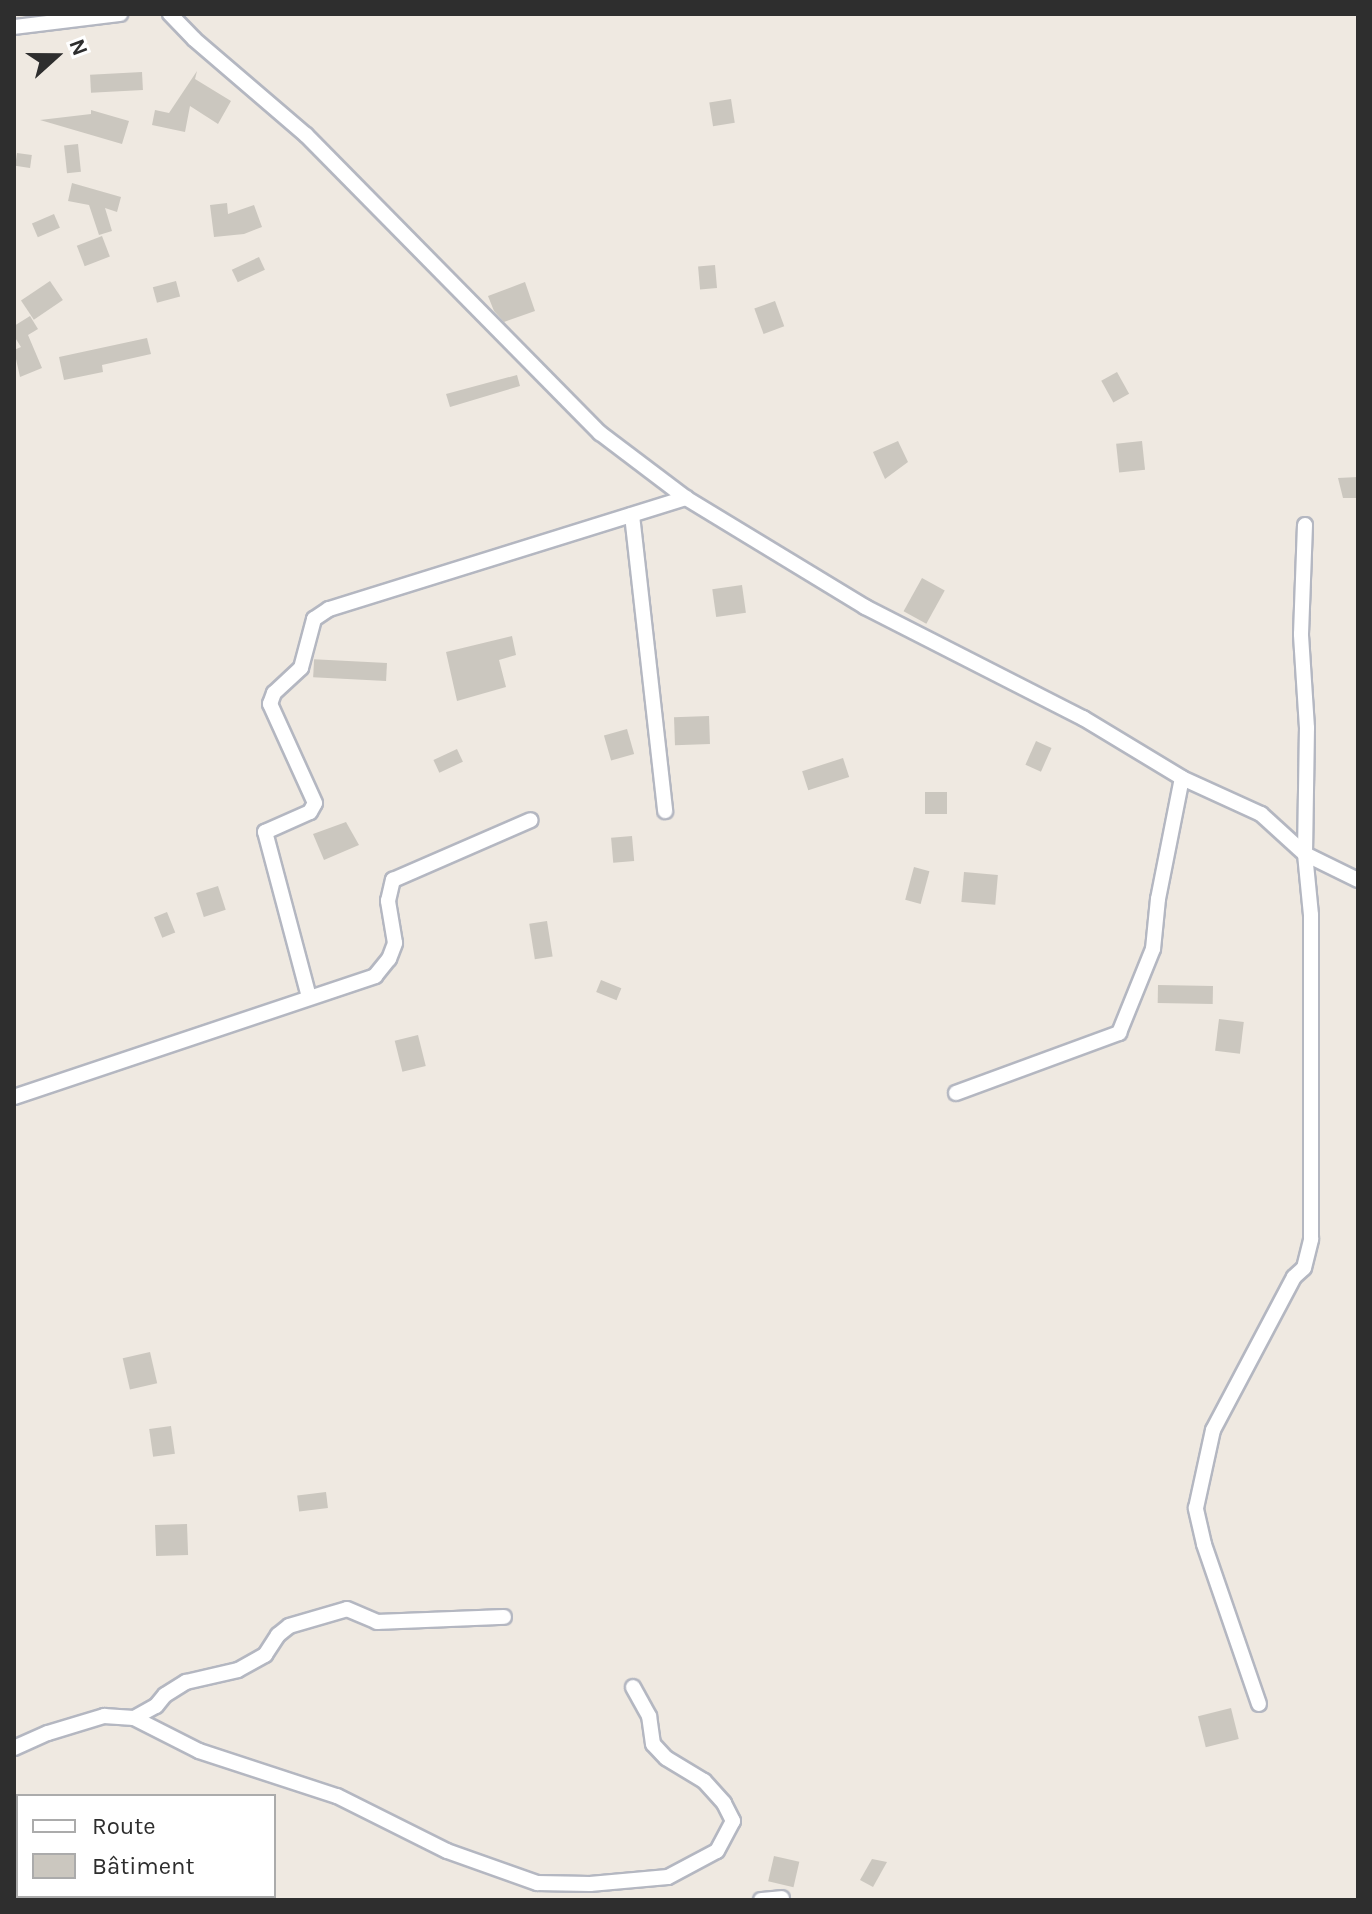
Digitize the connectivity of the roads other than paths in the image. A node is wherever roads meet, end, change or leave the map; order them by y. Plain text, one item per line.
1 (120, 14) edge
2 (170, 14) edge
3 (14, 27) edge
4 (686, 498) junction
5 (632, 515) junction
6 (1305, 525) dead end
7 (1182, 778) junction
8 (665, 811) dead end
9 (531, 820) dead end
10 (1305, 854) junction
11 (1358, 880) edge
12 (309, 997) junction
13 (956, 1093) dead end
14 (14, 1097) edge
15 (504, 1617) dead end
16 (633, 1687) dead end
17 (1259, 1704) dead end
18 (134, 1718) junction
19 (14, 1748) edge
20 (782, 1898) dead end
21 (761, 1900) edge

1 - 3 street
2 - 4 street
4 - 5 street
4 - 7 street
5 - 8 street
5 - 12 street
6 - 10 street
7 - 10 street
7 - 13 street
9 - 12 street
10 - 11 street
10 - 17 street
12 - 14 street
15 - 18 street
16 - 18 street
18 - 19 street
20 - 21 street

